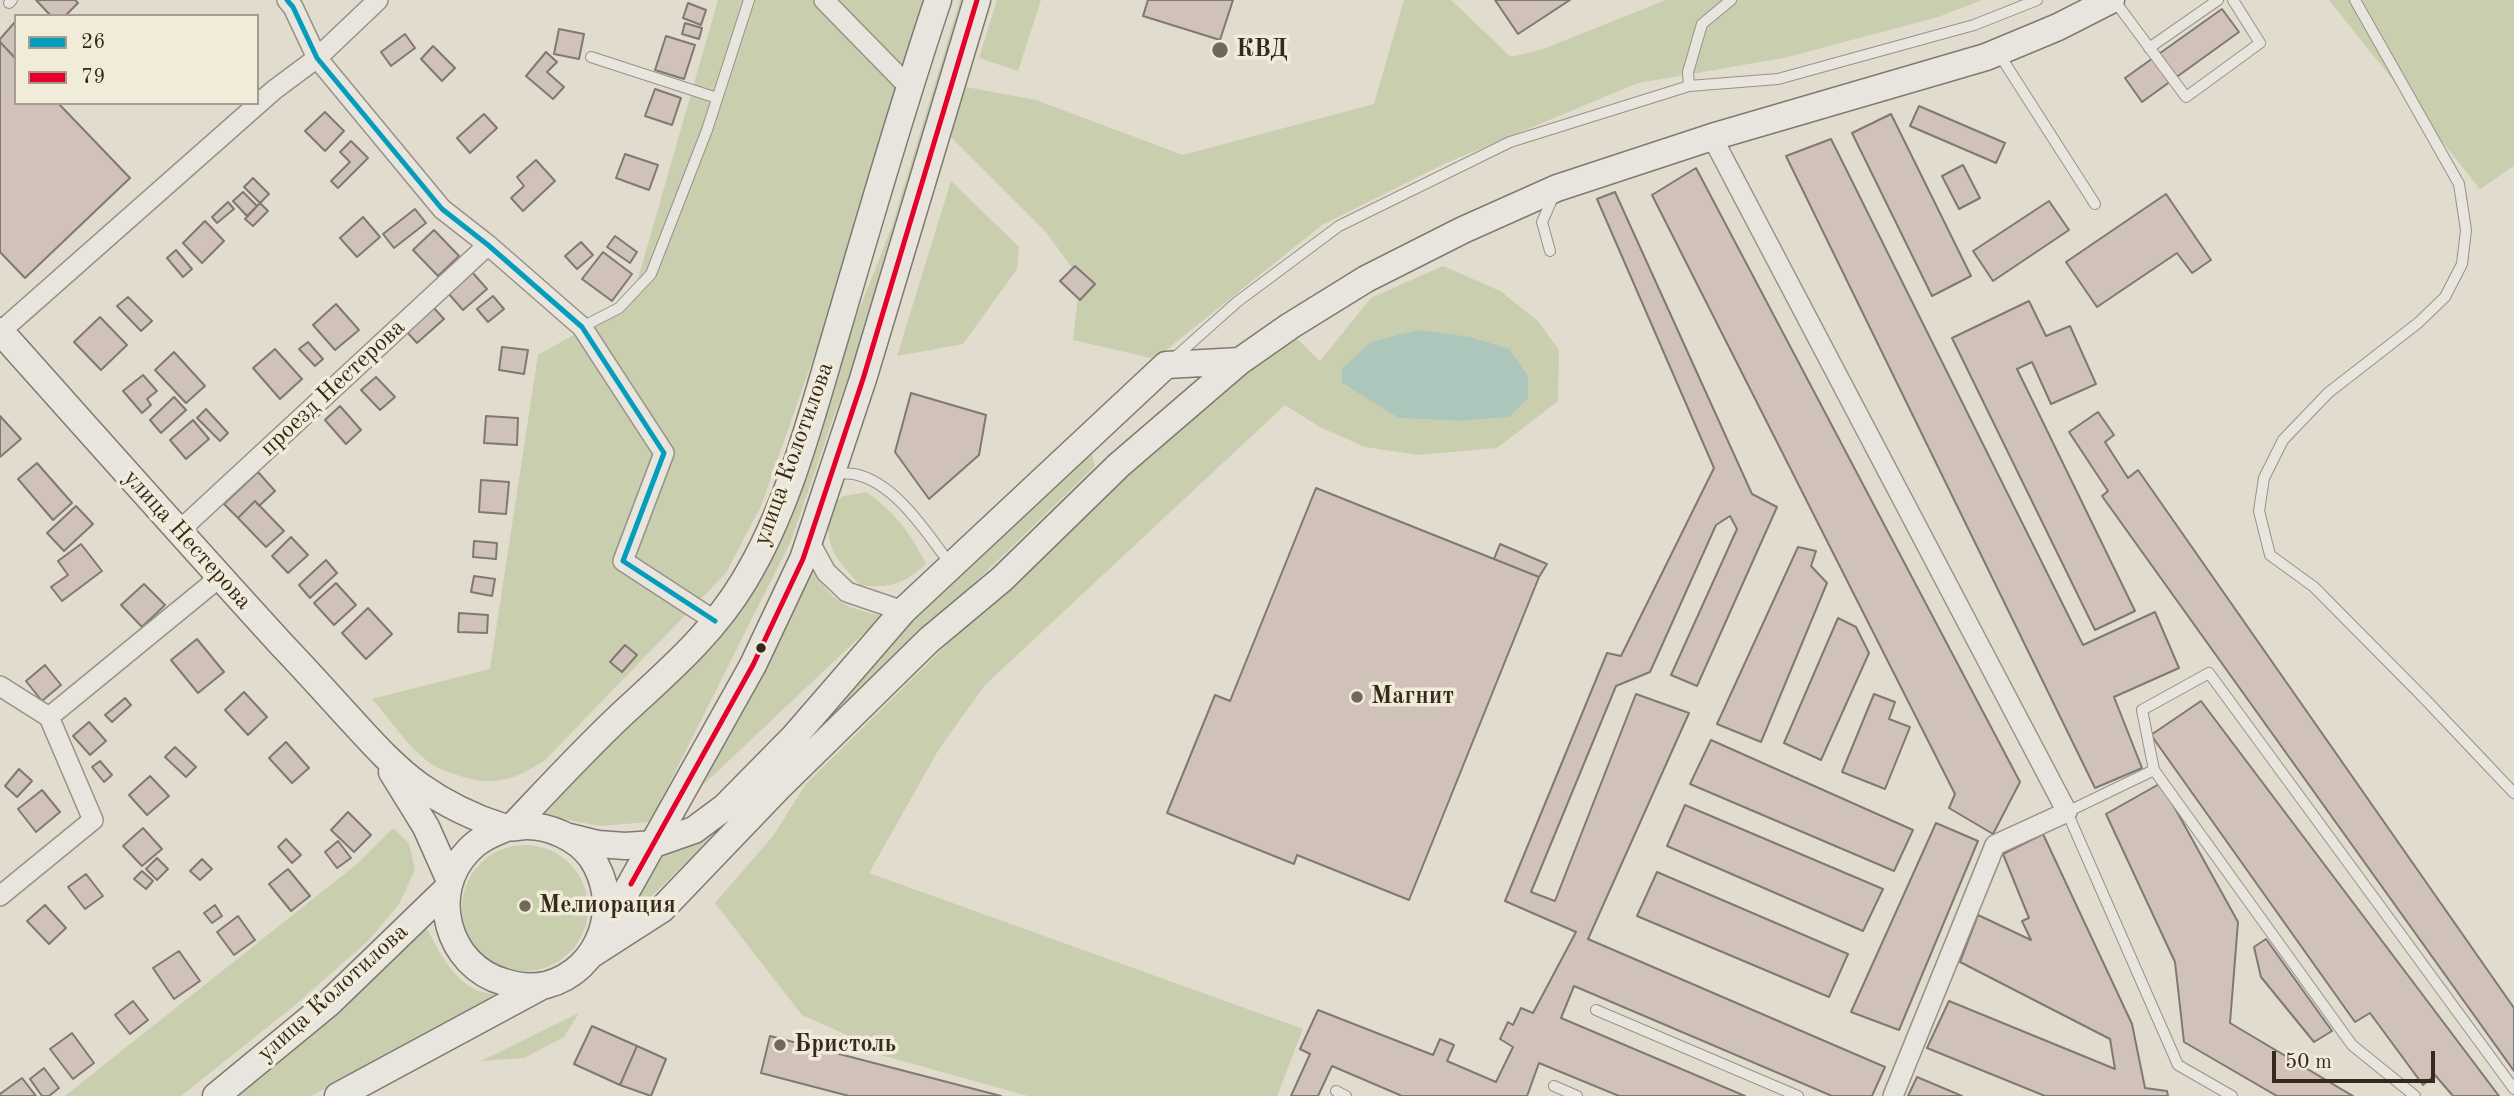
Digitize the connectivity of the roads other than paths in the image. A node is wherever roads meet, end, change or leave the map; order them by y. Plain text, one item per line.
1 (287, 0) edge
2 (378, 0) edge
3 (749, 0) edge
4 (824, 0) edge
5 (938, 0) edge
6 (977, 0) edge
7 (1731, 0) edge
8 (2037, 0) edge
9 (2112, 0) edge
10 (2218, 0) edge
11 (2233, 0) edge
12 (2355, 0) edge
13 (2150, 48) junction
14 (1998, 52) junction
15 (591, 57) dead end
16 (317, 58) junction
17 (1689, 86) junction
18 (909, 87) junction
19 (717, 98) junction
20 (259, 103) edge
21 (257, 105) edge
22 (1712, 137) junction
23 (1558, 188) junction
24 (2095, 204) dead end
25 (488, 245) junction
26 (1550, 251) dead end
27 (582, 327) junction
28 (0, 332) edge
29 (1240, 360) junction
30 (1166, 365) junction
31 (831, 474) junction
32 (179, 531) junction
33 (809, 541) junction
34 (951, 565) junction
35 (220, 577) junction
36 (903, 611) junction
37 (715, 621) junction
38 (0, 686) edge
39 (49, 717) junction
40 (376, 746) junction
41 (2154, 770) junction
42 (2514, 793) edge
43 (2067, 812) junction
44 (509, 828) junction
45 (568, 837) junction
46 (654, 844) junction
47 (449, 884) junction
48 (0, 896) edge
49 (597, 944) junction
50 (545, 985) junction
51 (1596, 1010) dead end
52 (1554, 1086) dead end
53 (2514, 1089) edge
54 (216, 1096) edge
55 (338, 1096) edge
56 (1577, 1096) edge
57 (1798, 1096) edge
58 (1893, 1096) edge
59 (2232, 1096) edge
60 (2415, 1096) edge

1 - 16 street
2 - 16 street
3 - 19 lane
4 - 18 street
5 - 18 main road, улица Колотилова
6 - 31 main road, улица Колотилова
7 - 17 lane
8 - 17 lane
9 - 13 lane
9 - 14 main road
10 - 13 lane
11 - 13 lane
12 - 42 lane
14 - 22 main road
14 - 24 lane
15 - 19 lane
16 - 20 street
16 - 25 street
17 - 30 lane
18 - 37 main road, улица Колотилова
19 - 27 lane
21 - 28 street
22 - 23 main road
22 - 43 street
23 - 26 lane
23 - 29 main road
25 - 27 street
25 - 32 street, проезд Нестерова
27 - 37 street
28 - 32 main road, улица Нестерова
29 - 30 main road
29 - 49 main road
30 - 34 main road
31 - 33 main road, улица Колотилова
31 - 34 lane
32 - 35 main road, улица Нестерова
33 - 36 street
33 - 46 main road, улица Колотилова
34 - 36 main road
35 - 39 street
35 - 40 main road, улица Нестерова
36 - 46 main road
37 - 44 main road, улица Колотилова
38 - 39 street
39 - 48 street
40 - 44 main road, улица Нестерова
40 - 47 main road, улица Нестерова
41 - 43 lane
41 - 53 lane
41 - 60 lane
43 - 58 street
43 - 59 lane
44 - 45 main road, улица Колотилова
44 - 47 main road, улица Колотилова
45 - 46 main road
45 - 49 main road, улица Колотилова
46 - 49 main road, улица Колотилова
47 - 50 main road, улица Колотилова
47 - 54 main road, улица Колотилова
49 - 50 main road, улица Колотилова
50 - 55 main road, улица Колотилова
51 - 57 lane
52 - 56 lane

